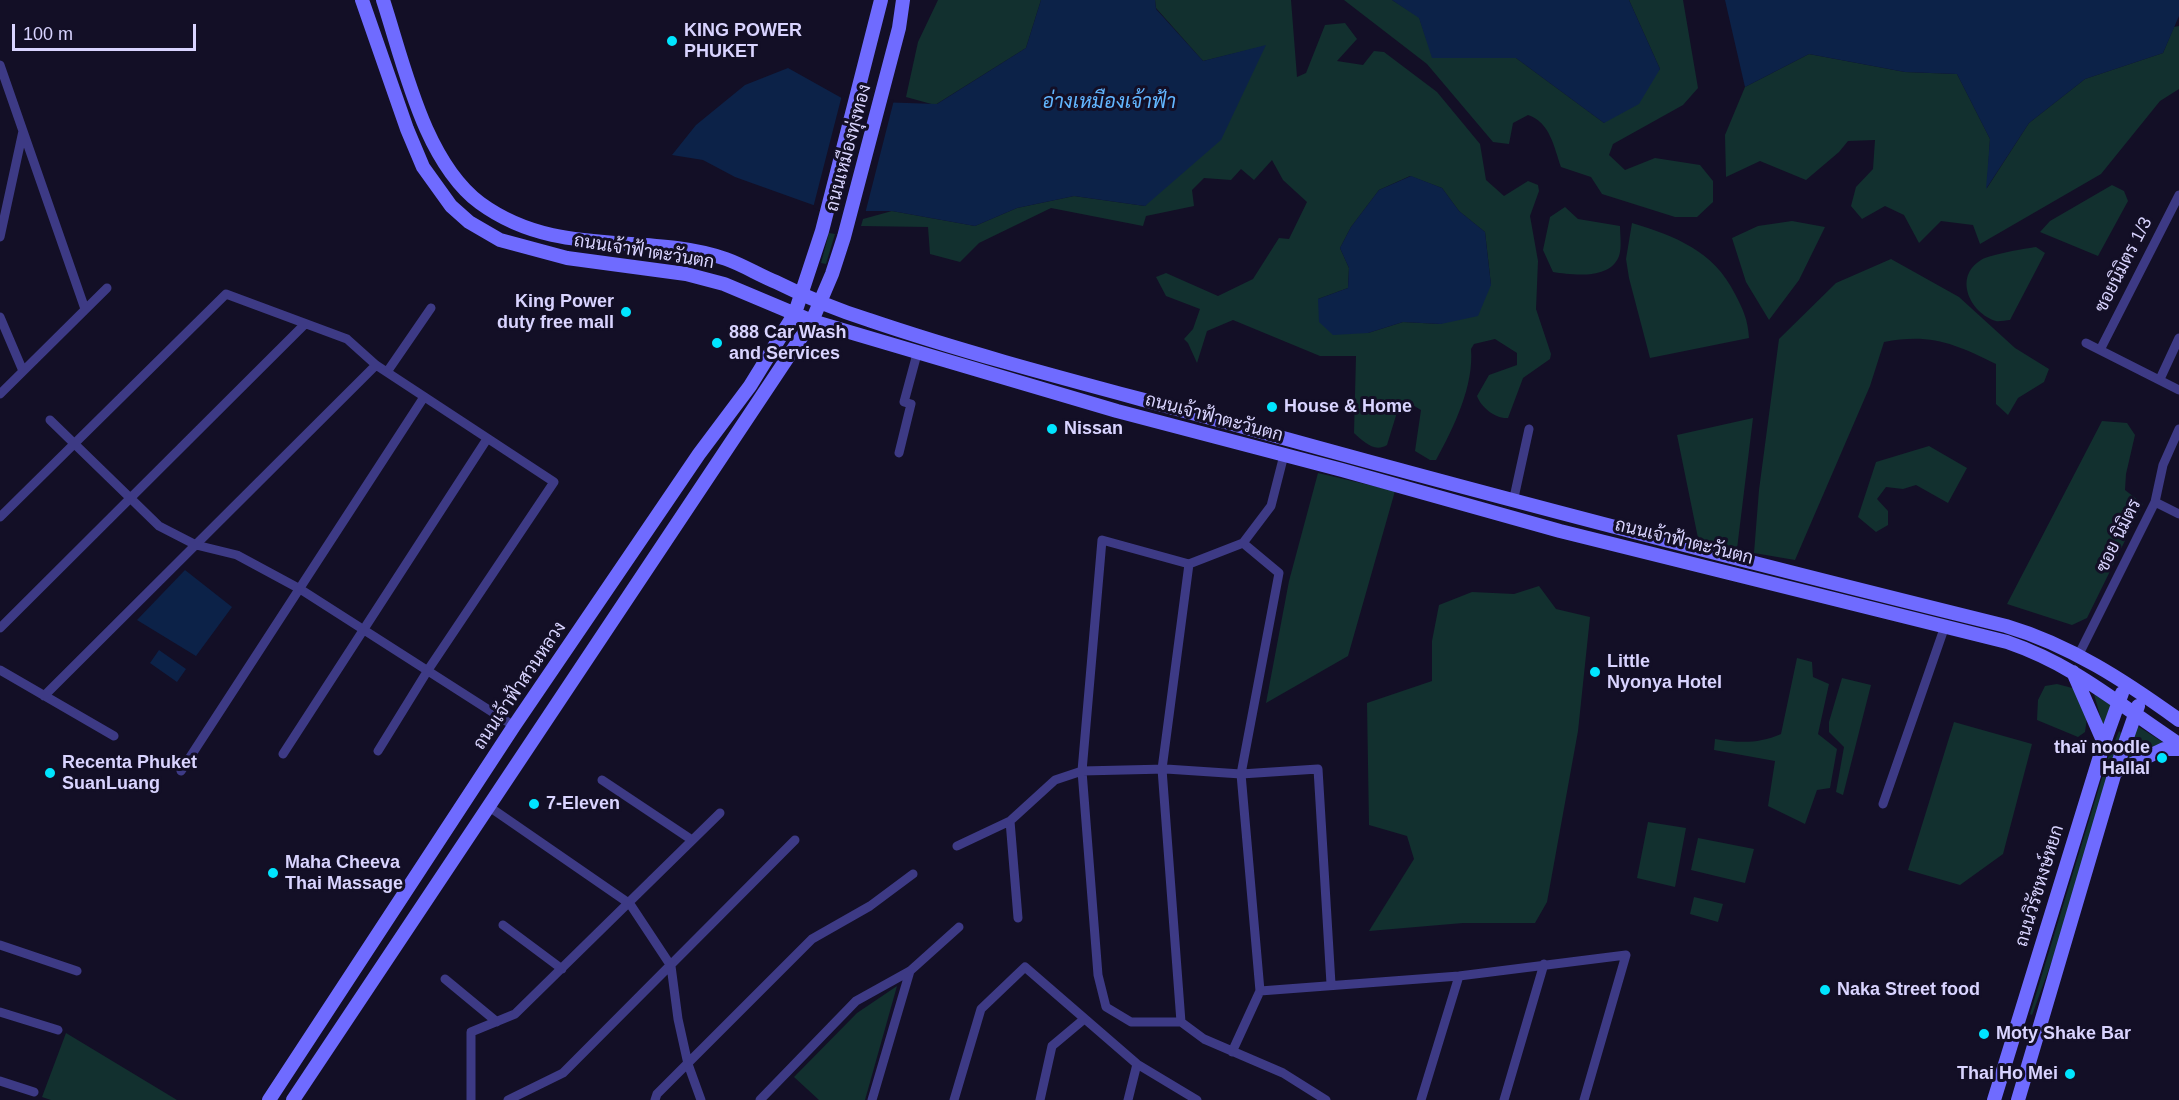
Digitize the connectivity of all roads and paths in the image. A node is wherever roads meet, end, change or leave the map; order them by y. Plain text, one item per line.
1 (362, 0) edge
2 (383, 0) edge
3 (881, 0) edge
4 (903, 0) edge
5 (0, 65) edge
6 (23, 131) junction
7 (2179, 195) edge
8 (0, 237) edge
9 (107, 288) dead end
10 (803, 295) junction
11 (821, 303) junction
12 (431, 308) dead end
13 (85, 309) junction
14 (795, 314) junction
15 (0, 317) edge
16 (812, 321) junction
17 (305, 324) junction
18 (2179, 338) edge
19 (2086, 343) dead end
20 (2100, 350) junction
21 (917, 354) junction
22 (376, 365) junction
23 (23, 371) junction
24 (387, 372) junction
25 (2160, 379) junction
26 (2179, 390) edge
27 (0, 394) edge
28 (424, 397) junction
29 (50, 420) dead end
30 (1529, 429) dead end
31 (2179, 429) edge
32 (487, 439) junction
33 (73, 442) junction
34 (899, 453) dead end
35 (1284, 455) junction
36 (130, 496) junction
37 (1513, 501) junction
38 (2155, 502) junction
39 (2179, 514) edge
40 (0, 517) edge
41 (1243, 543) junction
42 (196, 545) junction
43 (1189, 564) junction
44 (300, 590) junction
45 (1945, 626) junction
46 (0, 628) edge
47 (364, 630) junction
48 (2079, 654) junction
49 (0, 670) edge
50 (428, 670) junction
51 (2073, 672) junction
52 (2125, 684) junction
53 (44, 696) junction
54 (2142, 696) junction
55 (2118, 701) junction
56 (2136, 713) junction
57 (2179, 720) edge
58 (514, 726) junction
59 (114, 736) dead end
60 (2104, 743) junction
61 (2179, 744) edge
62 (2179, 749) edge
63 (378, 751) dead end
64 (283, 754) dead end
65 (1162, 769) junction
66 (181, 771) dead end
67 (1082, 771) junction
68 (2115, 772) junction
69 (1241, 774) junction
70 (602, 780) dead end
71 (1882, 804) dead end
72 (488, 806) junction
73 (720, 813) dead end
74 (1010, 821) junction
75 (692, 840) junction
76 (795, 840) dead end
77 (957, 846) dead end
78 (913, 874) dead end
79 (630, 904) junction
80 (392, 913) junction
81 (1018, 918) dead end
82 (502, 925) dead end
83 (409, 926) junction
84 (959, 927) dead end
85 (2, 946) edge
86 (0, 956) edge
87 (1544, 964) junction
88 (670, 966) junction
89 (562, 969) junction
90 (77, 971) dead end
91 (910, 971) junction
92 (1459, 976) junction
93 (445, 979) dead end
94 (1331, 984) junction
95 (1260, 991) junction
96 (0, 1011) edge
97 (1083, 1020) junction
98 (497, 1022) junction
99 (1181, 1022) junction
100 (58, 1030) dead end
101 (2014, 1031) junction
102 (2037, 1037) junction
103 (1232, 1052) junction
104 (688, 1064) junction
105 (1137, 1064) junction
106 (0, 1081) edge
107 (34, 1092) dead end
108 (654, 1098) edge
109 (269, 1100) edge
110 (293, 1100) edge
111 (471, 1100) edge
112 (508, 1100) edge
113 (701, 1100) edge
114 (760, 1100) edge
115 (872, 1100) edge
116 (954, 1100) edge
117 (1040, 1100) edge
118 (1128, 1100) edge
119 (1197, 1100) edge
120 (1326, 1100) edge
121 (1421, 1100) edge
122 (1504, 1100) edge
123 (1584, 1100) edge
124 (1994, 1100) edge
125 (2018, 1100) edge

1 - 14 main road, ถนนเจ้าฟ้าตะวันตก
2 - 10 main road, ถนนเจ้าฟ้าตะวันตก
3 - 10 main road, ถนนเหมืองทุ่งทอง
4 - 11 main road, ถนนเหมืองทุ่งทอง
5 - 6 street
6 - 8 street
6 - 13 street
7 - 20 street, ซอยนิมิตร 1/3
9 - 13 street
10 - 11 main road, ถนนเจ้าฟ้าตะวันตก
10 - 14 main road, ถนนเจ้าฟ้าสวนหลวง
11 - 16 main road
11 - 37 main road, ถนนเจ้าฟ้าตะวันตก
12 - 24 street
13 - 23 street
14 - 16 main road, ถนนเจ้าฟ้าตะวันตก
14 - 58 main road, ถนนเจ้าฟ้าสวนหลวง
15 - 23 street
16 - 21 main road, ถนนเจ้าฟ้าตะวันตก
16 - 72 main road
17 - 22 street
17 - 33 street
17 - 36 street
18 - 25 street
19 - 20 street
20 - 25 street
21 - 34 street
21 - 35 main road, ถนนเจ้าฟ้าตะวันตก
22 - 24 street
22 - 42 street
23 - 27 street
24 - 28 street
25 - 26 street
28 - 32 street
28 - 44 street
29 - 33 street
30 - 37 street
31 - 38 street, ซอย นิมิตร
32 - 47 street
32 - 50 street
33 - 36 street
33 - 40 street
35 - 41 street
35 - 45 main road, ถนนเจ้าฟ้าตะวันตก
36 - 42 street
36 - 46 street
37 - 48 main road, ถนนเจ้าฟ้าตะวันตก
38 - 39 street
38 - 48 street, ซอย นิมิตร
41 - 43 street
41 - 69 street
42 - 44 street
42 - 53 street
43 - 65 street
43 - 67 street
44 - 47 street
44 - 66 street
45 - 51 main road, ถนนเจ้าฟ้าตะวันตก
45 - 71 street
47 - 50 street
47 - 64 street
48 - 52 main road, ถนนเจ้าฟ้าตะวันตก
49 - 53 street
50 - 58 street
50 - 63 street
51 - 55 main road, ถนนเจ้าฟ้าตะวันตก
51 - 60 main road
52 - 54 main road, ถนนเจ้าฟ้าตะวันตก
52 - 55 main road, ถนนวิรัชหงษ์หยก
53 - 59 street
54 - 56 main road
54 - 57 main road, ถนนเจ้าฟ้าตะวันตก
55 - 56 main road, ถนนเจ้าฟ้าตะวันตก
55 - 60 main road, ถนนวิรัชหงษ์หยก
56 - 61 main road, ถนนเจ้าฟ้าตะวันตก
56 - 68 main road
58 - 80 main road, ถนนเจ้าฟ้าสวนหลวง
60 - 101 main road, ถนนวิรัชหงษ์หยก
62 - 68 main road
65 - 67 street
65 - 69 street
65 - 99 street
67 - 74 street
67 - 99 street
68 - 102 main road
69 - 94 street
69 - 95 street
70 - 75 street
72 - 79 street
72 - 83 main road
73 - 75 street
74 - 77 street
74 - 81 street
75 - 79 street
76 - 88 street
78 - 104 street
79 - 88 street
79 - 89 street
80 - 83 main road
80 - 109 main road, ถนนเจ้าฟ้าสวนหลวง
82 - 89 street
83 - 110 main road
84 - 91 street
85 - 86 street
85 - 90 street
87 - 92 street
87 - 122 street
87 - 123 street
88 - 104 street
88 - 112 street
89 - 98 street
91 - 114 street
91 - 115 street
92 - 94 street
92 - 121 street
93 - 98 street
94 - 95 street
95 - 103 street
96 - 100 street
97 - 105 street
97 - 116 street
97 - 117 street
98 - 111 street
99 - 103 street
101 - 102 main road
101 - 124 main road, ถนนวิรัชหงษ์หยก
102 - 125 main road
103 - 120 street
104 - 108 street
104 - 113 street
105 - 118 street
105 - 119 street
106 - 107 street

